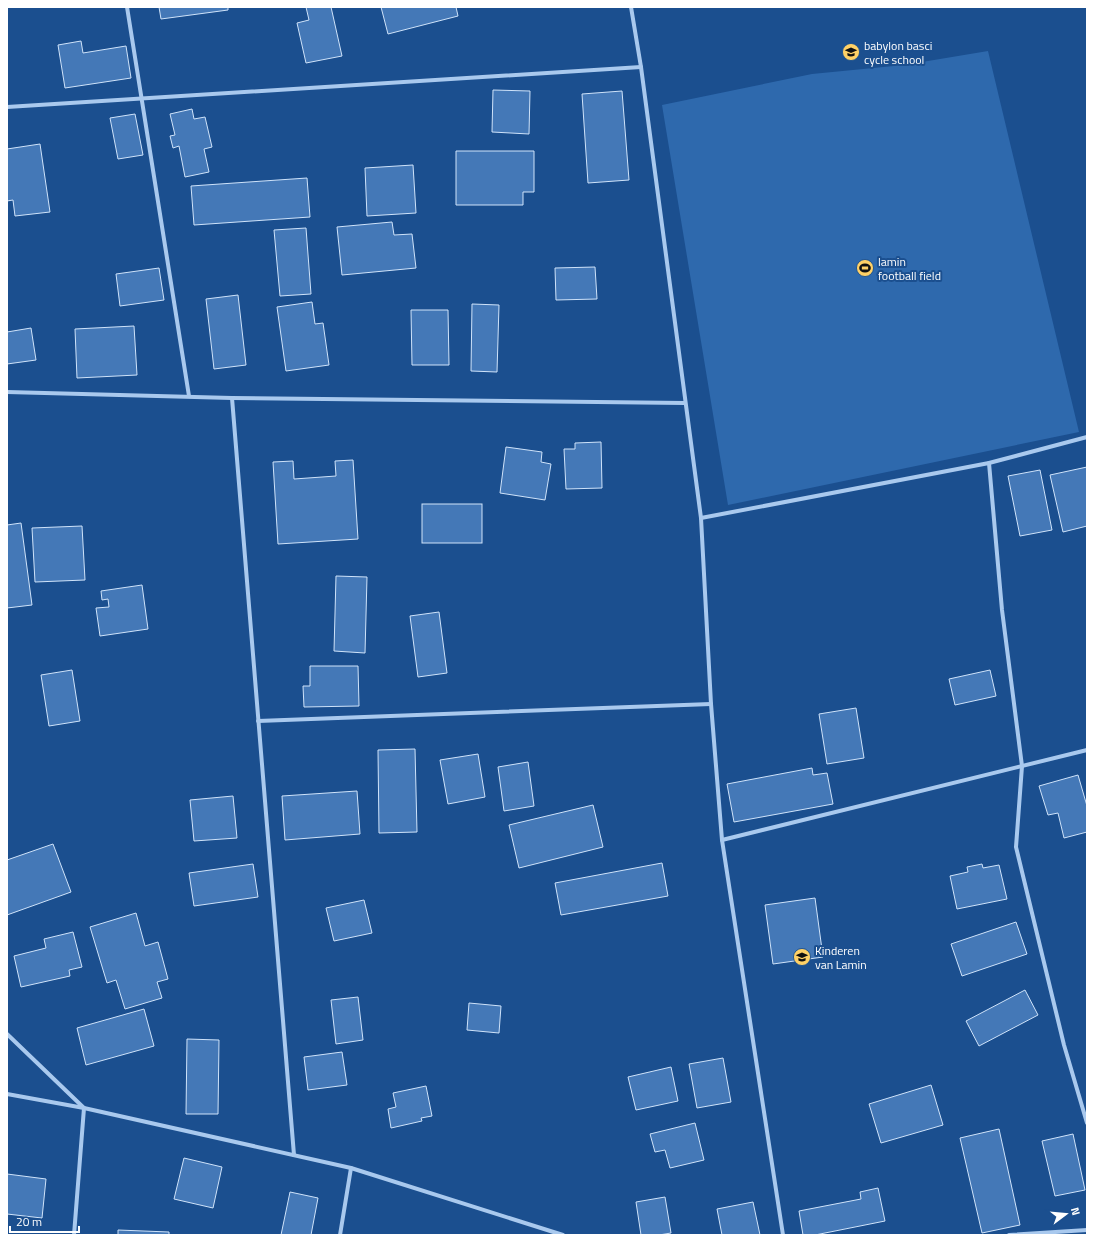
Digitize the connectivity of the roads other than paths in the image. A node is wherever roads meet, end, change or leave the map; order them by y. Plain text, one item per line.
1 (127, 7) edge
2 (631, 7) edge
3 (641, 67) junction
4 (141, 98) junction
5 (7, 107) edge
6 (7, 392) edge
7 (189, 396) junction
8 (232, 398) junction
9 (685, 403) junction
10 (1087, 437) edge
11 (989, 463) junction
12 (701, 518) junction
13 (711, 704) junction
14 (258, 721) junction
15 (1087, 750) edge
16 (1022, 766) junction
17 (722, 840) junction
18 (7, 1034) edge
19 (7, 1094) edge
20 (84, 1108) junction
21 (1087, 1123) edge
22 (294, 1155) junction
23 (351, 1168) junction
24 (1087, 1230) edge
25 (74, 1235) edge
26 (340, 1235) edge
27 (563, 1235) edge
28 (783, 1235) edge
29 (1009, 1235) edge

1 - 4 street
2 - 3 street
3 - 4 street
3 - 9 street
4 - 5 street
4 - 7 street
6 - 7 street
7 - 8 street
8 - 9 street
8 - 14 street
9 - 12 street
10 - 11 street
11 - 12 street
11 - 16 street
12 - 13 street
13 - 14 street
13 - 17 street
14 - 22 street
15 - 16 street
16 - 17 street
16 - 21 street
17 - 28 street
18 - 20 street
19 - 20 street
20 - 22 street
20 - 25 street
22 - 23 street
23 - 26 street
23 - 27 street
24 - 29 street

